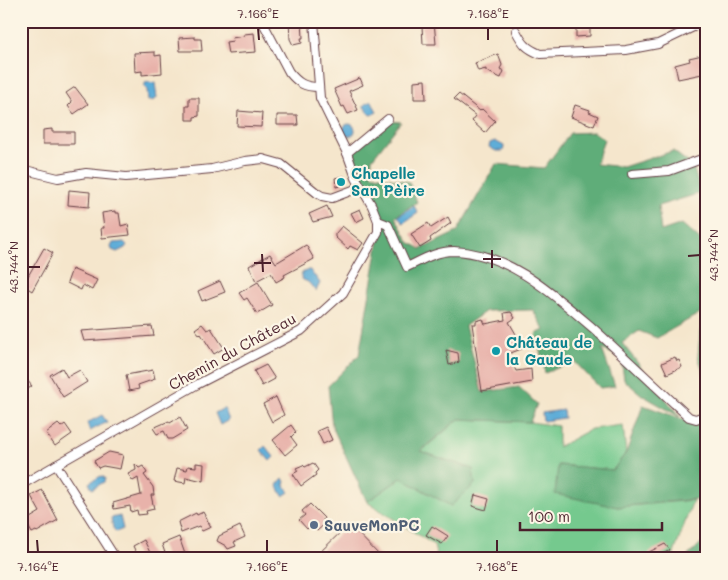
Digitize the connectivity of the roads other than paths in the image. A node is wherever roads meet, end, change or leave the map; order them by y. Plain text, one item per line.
1 (262, 21) edge
2 (314, 21) edge
3 (706, 21) edge
4 (516, 31) dead end
5 (319, 87) junction
6 (388, 119) dead end
7 (348, 153) junction
8 (707, 157) edge
9 (21, 169) edge
10 (632, 174) dead end
11 (361, 187) junction
12 (378, 221) junction
13 (701, 417) dead end
14 (56, 465) junction
15 (21, 485) edge
16 (116, 559) edge

1 - 5 street
2 - 5 street
3 - 4 street
5 - 7 street
6 - 7 street
7 - 11 street
8 - 10 street
9 - 11 street
11 - 12 street
12 - 13 street
12 - 14 street, Chemin du Château
14 - 15 street, Chemin du Château
14 - 16 street

